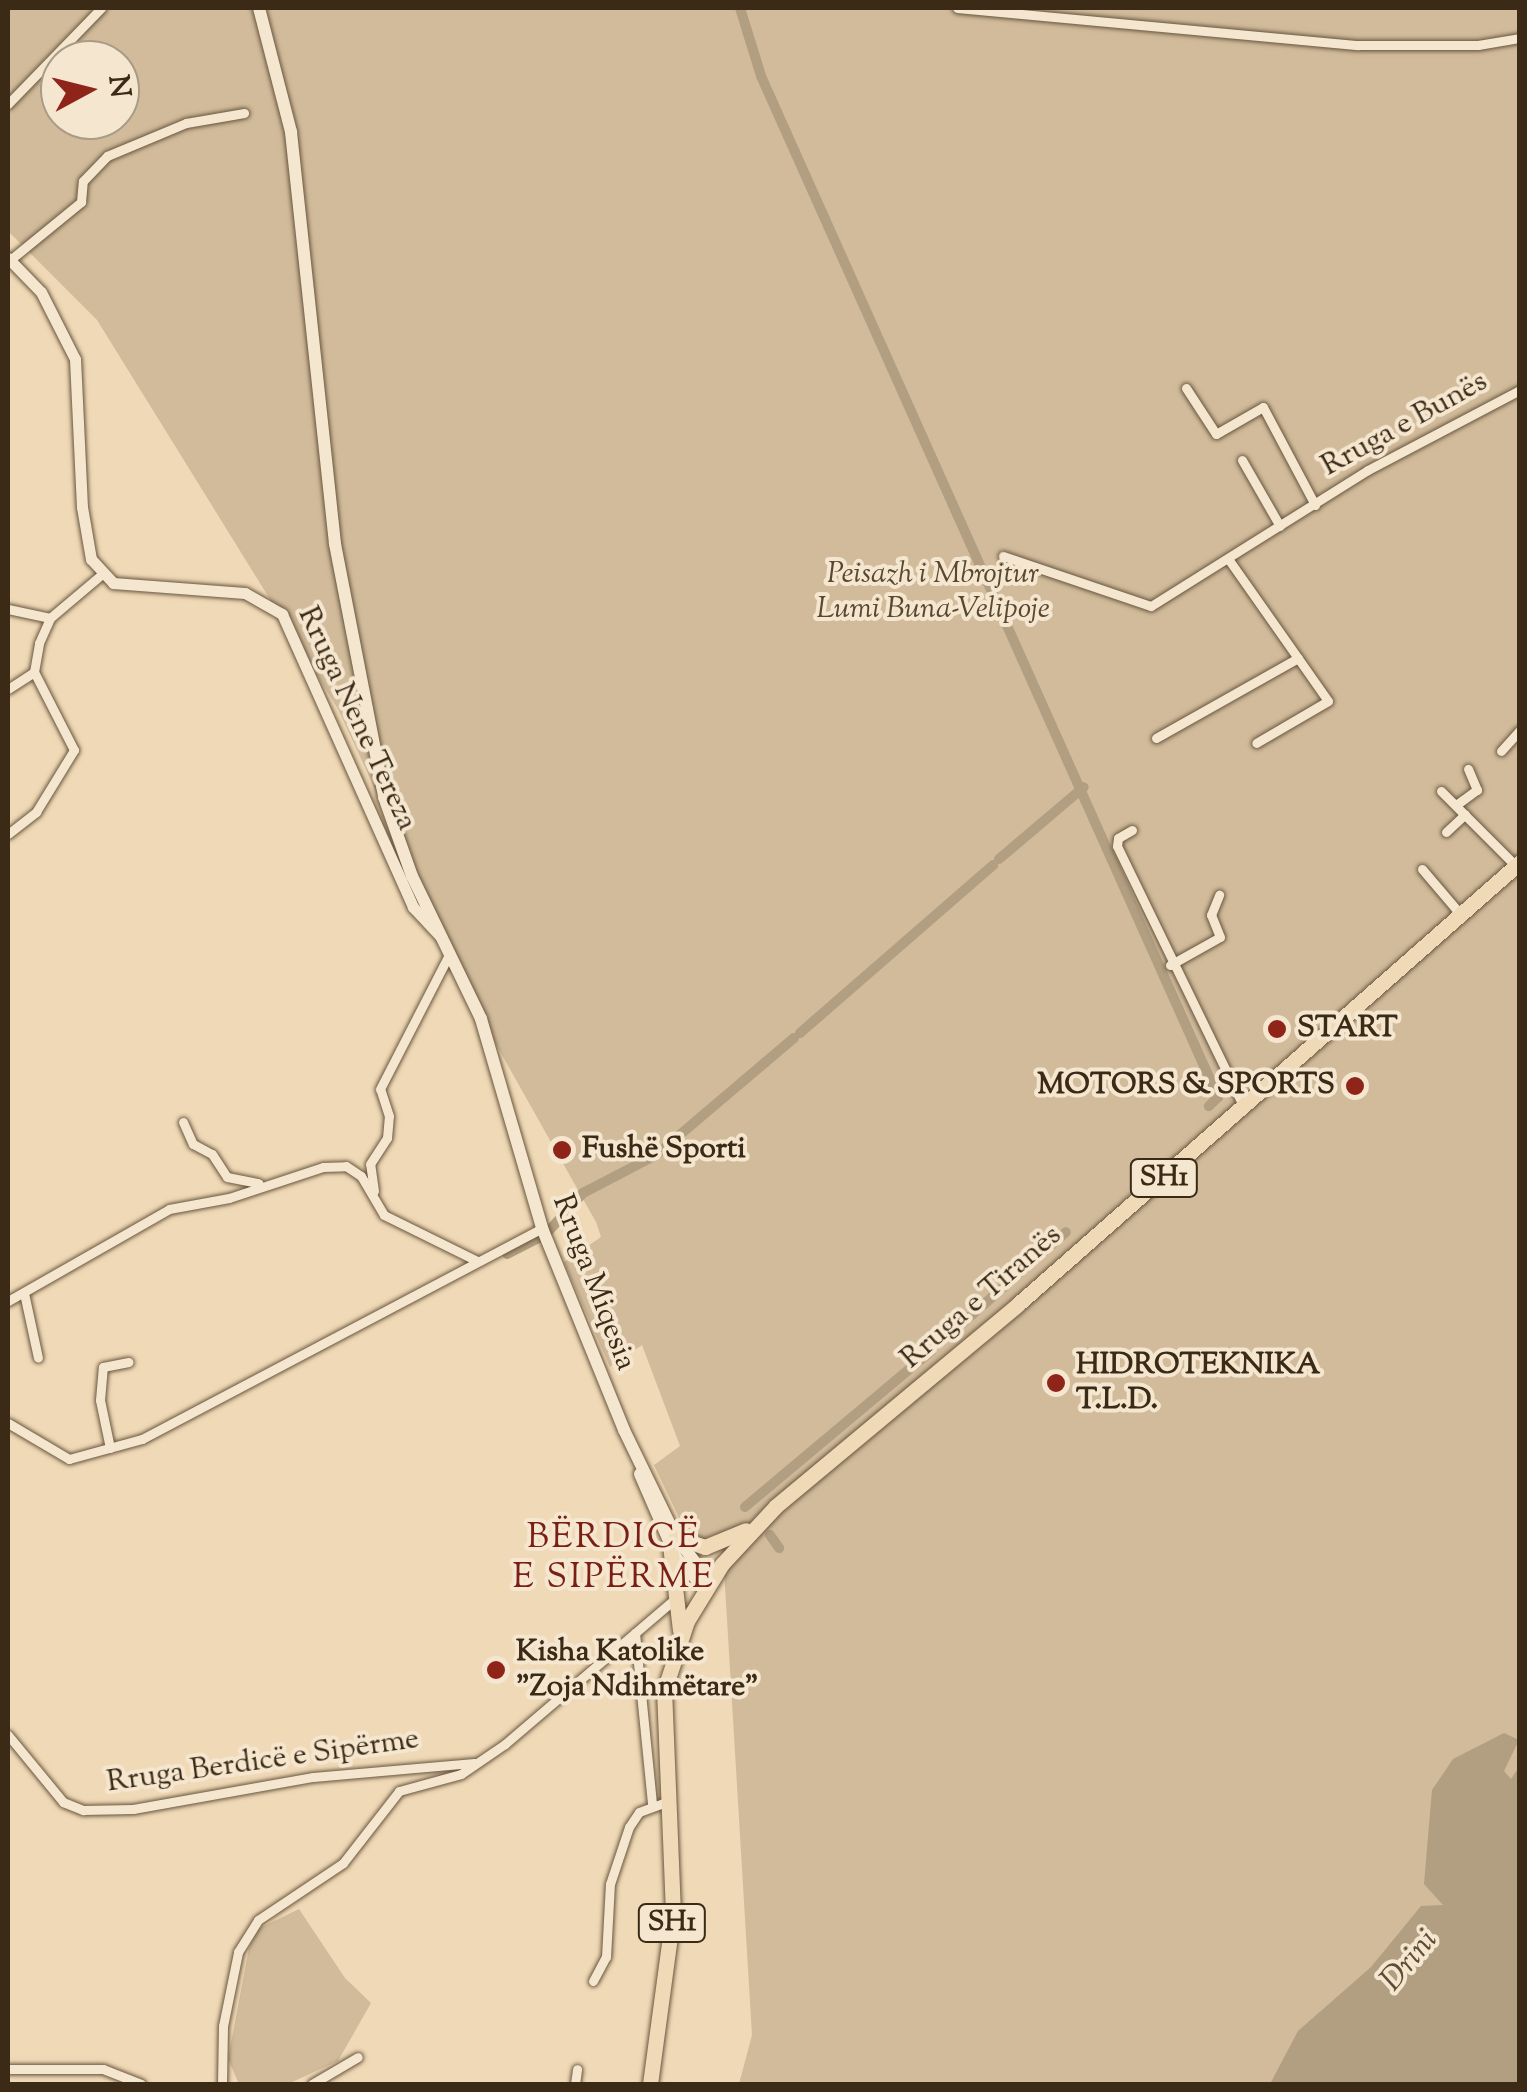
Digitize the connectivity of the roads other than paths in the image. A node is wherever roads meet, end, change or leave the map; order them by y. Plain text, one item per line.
1 (101, 8) edge
2 (259, 8) edge
3 (957, 8) edge
4 (1520, 38) edge
5 (8, 104) edge
6 (244, 113) dead end
7 (9, 259) edge
8 (1186, 388) dead end
9 (1520, 390) edge
10 (1242, 460) dead end
11 (1315, 504) junction
12 (1280, 526) junction
13 (1002, 556) dead end
14 (1229, 560) junction
15 (102, 574) junction
16 (8, 608) edge
17 (50, 618) junction
18 (1298, 658) junction
19 (34, 672) junction
20 (8, 689) edge
21 (1520, 730) edge
22 (1156, 738) dead end
23 (1256, 743) dead end
24 (1501, 751) dead end
25 (1468, 768) dead end
26 (1442, 791) dead end
27 (1456, 805) junction
28 (1464, 814) junction
29 (1132, 830) dead end
30 (1446, 832) dead end
31 (8, 834) edge
32 (1518, 864) edge
33 (1422, 869) dead end
34 (1219, 895) dead end
35 (1462, 916) junction
36 (443, 939) junction
37 (450, 953) junction
38 (1170, 965) junction
39 (1244, 1107) junction
40 (183, 1122) dead end
41 (276, 1182) junction
42 (374, 1195) junction
43 (543, 1230) junction
44 (477, 1261) junction
45 (24, 1293) junction
46 (8, 1301) edge
47 (38, 1358) dead end
48 (130, 1362) dead end
49 (8, 1423) edge
50 (110, 1448) junction
51 (754, 1527) junction
52 (673, 1541) junction
53 (708, 1586) junction
54 (680, 1594) junction
55 (635, 1633) junction
56 (678, 1642) junction
57 (8, 1735) edge
58 (476, 1763) junction
59 (659, 1804) junction
60 (593, 1981) dead end
61 (358, 2057) dead end
62 (8, 2069) edge
63 (577, 2069) dead end
64 (142, 2084) edge
65 (222, 2084) edge
66 (312, 2084) edge
67 (575, 2084) edge
68 (650, 2084) edge

1 - 5 street
2 - 36 main road, Rruga Miqesia
3 - 4 street
6 - 7 street
7 - 15 street
8 - 11 street, Rruga e Bunës
9 - 11 street, Rruga e Bunës
10 - 12 street
11 - 12 street, Rruga e Bunës
12 - 14 street, Rruga e Bunës
13 - 14 street, Rruga e Bunës
14 - 18 street
15 - 17 street
15 - 36 street, Rruga Nene Tereza
16 - 17 street
17 - 19 street
18 - 22 street
18 - 23 street
19 - 20 street
19 - 31 street
21 - 24 street
25 - 27 street
26 - 27 street, Rruga e Tiranës
27 - 28 street, Rruga e Tiranës
28 - 30 street
28 - 32 street, Rruga e Tiranës
29 - 38 street
32 - 35 main road, Rruga e Tiranës / SH1
33 - 35 street
34 - 38 street
35 - 39 main road, Rruga e Tiranës / SH1
36 - 37 main road, Rruga Miqesia
37 - 42 street
37 - 43 main road, Rruga Miqesia
38 - 39 street
39 - 51 main road, Rruga e Tiranës / SH1
40 - 41 street
41 - 42 street
41 - 45 street
42 - 44 street
43 - 44 street
43 - 52 main road, Rruga Miqesia
44 - 50 street
45 - 46 street
45 - 47 street
48 - 50 street
49 - 50 street
51 - 52 main road
51 - 53 main road, SH1
52 - 53 main road, Rruga Miqesia
52 - 54 main road
53 - 56 main road, SH1
54 - 55 street
54 - 56 main road
55 - 58 street
55 - 59 street
56 - 59 main road, SH1
57 - 58 street, Rruga Berdicë e Sipërme
58 - 65 street
59 - 60 street
59 - 68 main road, SH1
61 - 66 street
62 - 64 street
63 - 67 street

